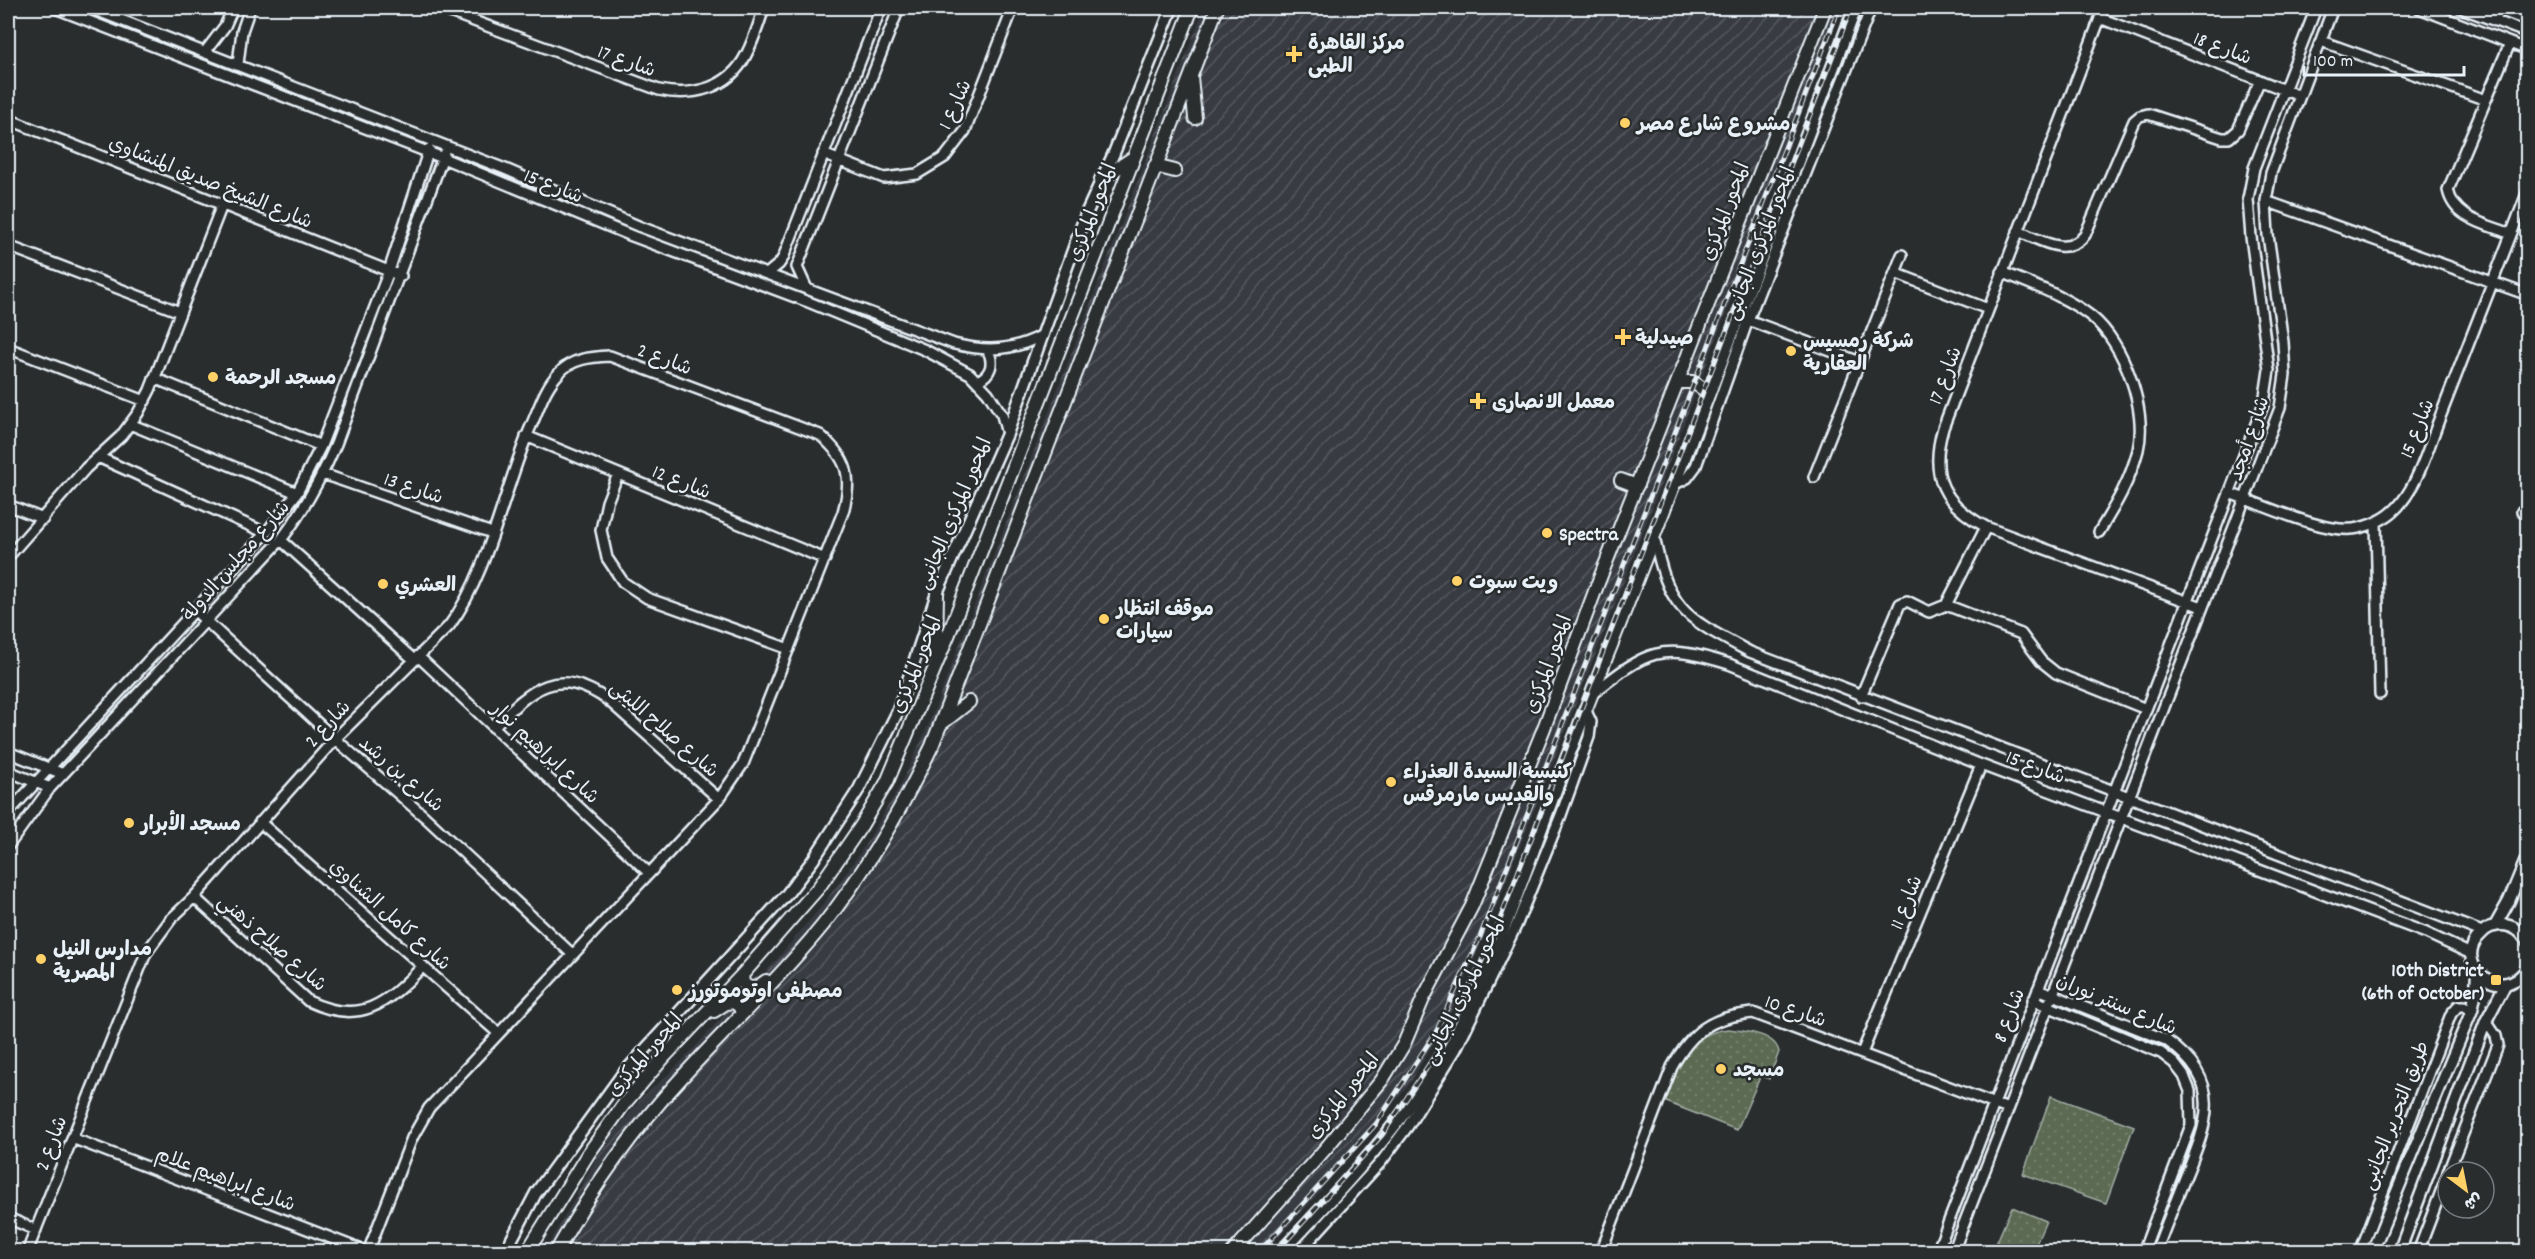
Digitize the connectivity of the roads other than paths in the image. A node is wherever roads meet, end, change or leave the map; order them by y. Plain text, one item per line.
1 (55, 8) edge
2 (90, 8) edge
3 (233, 8) edge
4 (250, 8) edge
5 (441, 8) edge
6 (764, 8) edge
7 (881, 8) edge
8 (899, 8) edge
9 (1013, 8) edge
10 (1172, 8) edge
11 (1192, 8) edge
12 (1217, 8) edge
13 (1825, 8) edge
14 (1856, 8) edge
15 (1871, 8) edge
16 (2104, 8) edge
17 (2316, 8) edge
18 (2333, 8) edge
19 (2419, 8) edge
20 (2461, 8) edge
21 (2500, 8) edge
22 (2100, 18) junction
23 (2495, 21) junction
24 (137, 27) junction
25 (2528, 33) edge
26 (134, 37) junction
27 (2321, 41) junction
28 (2510, 43) junction
29 (2528, 50) edge
30 (205, 52) junction
31 (238, 64) junction
32 (1191, 75) junction
33 (2260, 80) junction
34 (2284, 89) junction
35 (2300, 96) junction
36 (2486, 100) junction
37 (1195, 118) dead end
38 (8, 119) edge
39 (432, 141) junction
40 (447, 147) junction
41 (428, 153) junction
42 (823, 154) junction
43 (443, 158) junction
44 (1133, 158) junction
45 (840, 160) junction
46 (1155, 165) junction
47 (1174, 171) dead end
48 (1101, 179) junction
49 (2528, 191) edge
50 (2266, 201) junction
51 (222, 205) junction
52 (2018, 231) junction
53 (2511, 234) junction
54 (8, 246) edge
55 (1902, 255) dead end
56 (731, 260) junction
57 (389, 271) junction
58 (727, 271) junction
59 (2002, 272) junction
60 (1895, 273) junction
61 (767, 274) junction
62 (401, 276) junction
63 (2491, 282) junction
64 (807, 289) junction
65 (2528, 295) edge
66 (1988, 309) junction
67 (180, 312) junction
68 (1748, 320) junction
69 (1043, 335) junction
70 (8, 348) edge
71 (987, 350) junction
72 (1860, 362) junction
73 (154, 378) junction
74 (977, 381) junction
75 (1678, 382) junction
76 (1709, 393) junction
77 (145, 401) junction
78 (130, 424) junction
79 (1007, 434) junction
80 (526, 436) junction
81 (322, 443) junction
82 (336, 444) junction
83 (98, 457) junction
84 (323, 474) junction
85 (618, 474) junction
86 (1814, 477) dead end
87 (1621, 480) dead end
88 (1673, 485) junction
89 (1637, 486) junction
90 (297, 493) junction
91 (2229, 493) junction
92 (2245, 499) junction
93 (8, 505) edge
94 (43, 519) junction
95 (2376, 523) junction
96 (1986, 527) junction
97 (2099, 532) dead end
98 (266, 533) junction
99 (492, 533) junction
100 (1654, 536) junction
101 (281, 540) junction
102 (8, 557) edge
103 (825, 559) junction
104 (937, 593) junction
105 (2186, 601) junction
106 (1946, 605) junction
107 (2202, 607) junction
108 (194, 610) junction
109 (206, 622) junction
110 (789, 649) junction
111 (416, 658) junction
112 (935, 666) junction
113 (1592, 694) junction
114 (2380, 694) dead end
115 (1861, 696) junction
116 (969, 702) dead end
117 (1585, 709) junction
118 (2146, 709) junction
119 (940, 725) junction
120 (493, 727) junction
121 (335, 740) junction
122 (8, 752) edge
123 (1981, 765) junction
124 (48, 768) junction
125 (8, 771) edge
126 (63, 774) junction
127 (36, 782) junction
128 (50, 788) junction
129 (2114, 793) junction
130 (719, 799) junction
131 (2129, 799) junction
132 (2106, 812) junction
133 (8, 813) edge
134 (2121, 818) junction
135 (260, 822) junction
136 (8, 846) edge
137 (2528, 855) edge
138 (649, 873) junction
139 (194, 897) junction
140 (2528, 924) edge
141 (2494, 926) junction
142 (2482, 932) junction
143 (2525, 939) edge
144 (572, 954) junction
145 (2471, 954) junction
146 (423, 966) junction
147 (785, 967) junction
148 (2477, 971) junction
149 (2525, 974) edge
150 (742, 975) junction
151 (2506, 984) junction
152 (2038, 989) junction
153 (2052, 994) junction
154 (2033, 1000) junction
155 (2048, 1006) junction
156 (2472, 1010) junction
157 (742, 1014) junction
158 (2486, 1021) junction
159 (696, 1024) junction
160 (498, 1033) junction
161 (1862, 1053) junction
162 (1993, 1103) junction
163 (2008, 1109) junction
164 (72, 1138) junction
165 (2453, 1160) edge
166 (2436, 1204) edge
167 (8, 1218) edge
168 (36, 1230) junction
169 (2372, 1238) junction
170 (27, 1251) edge
171 (368, 1251) edge
172 (505, 1251) edge
173 (527, 1251) edge
174 (556, 1251) edge
175 (1233, 1251) edge
176 (1281, 1251) edge
177 (1299, 1251) edge
178 (1601, 1251) edge
179 (1937, 1251) edge
180 (1953, 1251) edge
181 (2143, 1251) edge
182 (2156, 1251) edge
183 (2360, 1251) edge
184 (2372, 1251) edge
185 (2399, 1251) edge
186 (2418, 1251) edge

1 - 26 street, شارع 15
2 - 24 street, شارع 15
3 - 30 street
4 - 31 street
5 - 6 street, شارع 17
7 - 42 street
8 - 45 street
9 - 45 street, شارع 1
10 - 48 street, المحور المركزى الجانبى
11 - 44 main road, المحور المركزى
12 - 32 main road
13 - 75 main road, المحور المركزى
14 - 76 main road
15 - 68 street, المحور المركزى الجانبى
16 - 22 street, شارع 17
17 - 34 street, شارع أمجد
18 - 27 street, شارع أمجد
19 - 28 street
20 - 23 street
21 - 23 street
22 - 33 street, شارع 18
22 - 52 street, شارع 17
23 - 25 street
24 - 26 street
24 - 30 street, شارع 15
26 - 41 street, شارع 15
27 - 35 street, شارع أمجد
27 - 36 street
28 - 29 street
28 - 36 street
30 - 31 street, شارع 15
31 - 39 street, شارع 15
32 - 37 main road
32 - 46 main road
33 - 34 street, شارع 18
33 - 52 street
34 - 35 street, شارع 18
34 - 91 street, شارع أمجد
35 - 50 street, شارع أمجد
36 - 53 street
38 - 51 street, شارع الشيخ صديق المنشاوي
39 - 40 street, شارع 15
39 - 41 street, شارع مجلس الدولة
40 - 43 street, شارع مجلس الدولة
40 - 56 street, شارع 15
41 - 43 street, شارع 15
41 - 57 street, شارع مجلس الدولة
42 - 45 street, شارع 1
42 - 61 street
43 - 58 street, شارع 15
43 - 62 street, شارع مجلس الدولة
44 - 48 main road
44 - 112 main road, المحور المركزى
45 - 64 street
46 - 47 main road
46 - 119 main road
48 - 69 street, المحور المركزى الجانبى
49 - 53 street, شارع 15
50 - 63 street
50 - 92 street, شارع أمجد
51 - 57 street, شارع الشيخ صديق المنشاوي
51 - 67 street
52 - 59 street, شارع 17
53 - 63 street, شارع 15
54 - 67 street
55 - 60 street
56 - 58 street
56 - 61 street, شارع 15
57 - 62 street, شارع الشيخ صديق المنشاوي
57 - 81 street, شارع مجلس الدولة
58 - 74 street, شارع 15
59 - 66 street, شارع 17
59 - 97 street
60 - 66 street
60 - 72 street
61 - 64 street, شارع 15
62 - 82 street, شارع مجلس الدولة
63 - 65 street
63 - 95 street, شارع 15
64 - 71 street, شارع 15
66 - 96 street, شارع 17
67 - 73 street
68 - 72 street
68 - 88 street, المحور المركزى الجانبى
69 - 71 street, شارع 15
69 - 79 street, المحور المركزى الجانبى
70 - 77 street
71 - 74 street
72 - 86 street
73 - 77 street
73 - 81 street
74 - 79 street, شارع 15
75 - 76 main road
75 - 89 main road, المحور المركزى
76 - 88 main road
77 - 78 street
78 - 83 street
78 - 90 street
79 - 104 street, المحور المركزى الجانبى
80 - 85 street, شارع 12
80 - 99 street, شارع 2
80 - 103 street, شارع 2
81 - 82 street
81 - 90 street, شارع مجلس الدولة
82 - 84 street, شارع مجلس الدولة
83 - 94 street
83 - 98 street
84 - 99 street, شارع 13
84 - 101 street, شارع مجلس الدولة
85 - 103 street, شارع 12
85 - 110 street
87 - 89 main road
88 - 100 main road
89 - 175 main road, المحور المركزى
90 - 98 street, شارع مجلس الدولة
91 - 92 street, شارع 15
91 - 105 street, شارع أمجد
92 - 95 street, شارع 15
92 - 107 street, شارع أمجد
93 - 94 street
94 - 102 street
95 - 114 street
96 - 105 street, شارع 17
96 - 106 street
98 - 108 street, شارع مجلس الدولة
99 - 111 street, شارع 2
100 - 113 main road
100 - 115 street, شارع 15
101 - 109 street, شارع مجلس الدولة
101 - 111 street, شارع ابراهيم نوار
103 - 110 street, شارع 2
104 - 112 main road
104 - 172 street, المحور المركزى الجانبى
105 - 107 street, شارع 17
105 - 118 street, شارع أمجد
106 - 115 street
106 - 118 street
107 - 131 street, شارع أمجد
108 - 109 street, شارع بن رشد
108 - 124 street, شارع مجلس الدولة
109 - 121 street, شارع بن رشد
109 - 126 street, شارع مجلس الدولة
110 - 130 street, شارع 2
111 - 120 street, شارع ابراهيم نوار
111 - 121 street, شارع 2
112 - 150 main road, المحور المركزى
113 - 117 main road
113 - 123 street, شارع 15
115 - 129 street, شارع 15
116 - 119 main road
117 - 176 main road
117 - 177 street, المحور المركزى الجانبى
118 - 129 street, شارع أمجد
119 - 147 main road
120 - 130 street, شارع صلاح الليثى
120 - 138 street, شارع ابراهيم نوار
121 - 135 street, شارع 2
121 - 144 street, شارع بن رشد
122 - 124 street
123 - 132 street, شارع 15
123 - 161 street, شارع 11
124 - 126 street
124 - 127 street, شارع مجلس الدولة
125 - 127 street
126 - 128 street, شارع مجلس الدولة
127 - 128 street
127 - 133 street, شارع مجلس الدولة
128 - 136 street, شارع مجلس الدولة
129 - 131 street, شارع 15
129 - 132 street, شارع 8
130 - 138 street, شارع 2
131 - 134 street, شارع 8
131 - 142 street, شارع 15
132 - 134 street, شارع 15
132 - 152 street, شارع 8
134 - 145 street, شارع 15
134 - 153 street, شارع 8
135 - 139 street, شارع 2
135 - 146 street, شارع كامل الشناوي
137 - 141 street
138 - 144 street, شارع 2
139 - 146 street, شارع صلاح ذهني
139 - 164 street, شارع 2
140 - 143 street
141 - 142 street
141 - 143 street
142 - 145 street
144 - 160 street, شارع 2
145 - 148 street
146 - 160 street, شارع كامل الشناوي
147 - 150 main road
147 - 157 main road
148 - 151 street
148 - 156 street
149 - 151 street
150 - 159 main road, المحور المركزى
151 - 158 street
152 - 153 street, شارع سنتر نوران
152 - 154 street, شارع 8
153 - 155 street, شارع 8
153 - 182 street, شارع سنتر نوران
154 - 155 street, شارع سنتر نوران
154 - 162 street, شارع 8
155 - 163 street, شارع 8
155 - 181 street, شارع سنتر نوران
156 - 169 street
156 - 169 street, طريق التحرير الجانبى
157 - 159 main road
157 - 174 main road
158 - 165 street
158 - 185 street
159 - 173 main road, المحور المركزى
160 - 171 street, شارع 2
161 - 162 street, شارع 10
161 - 178 street, شارع 10
162 - 163 street, شارع 10
162 - 179 street, شارع 8
163 - 180 street, شارع 8
164 - 168 street, شارع 2
164 - 171 street, شارع ابراهيم علام
166 - 186 street
167 - 168 street
168 - 170 street, شارع 2
169 - 183 street, طريق التحرير الجانبى
169 - 184 street

